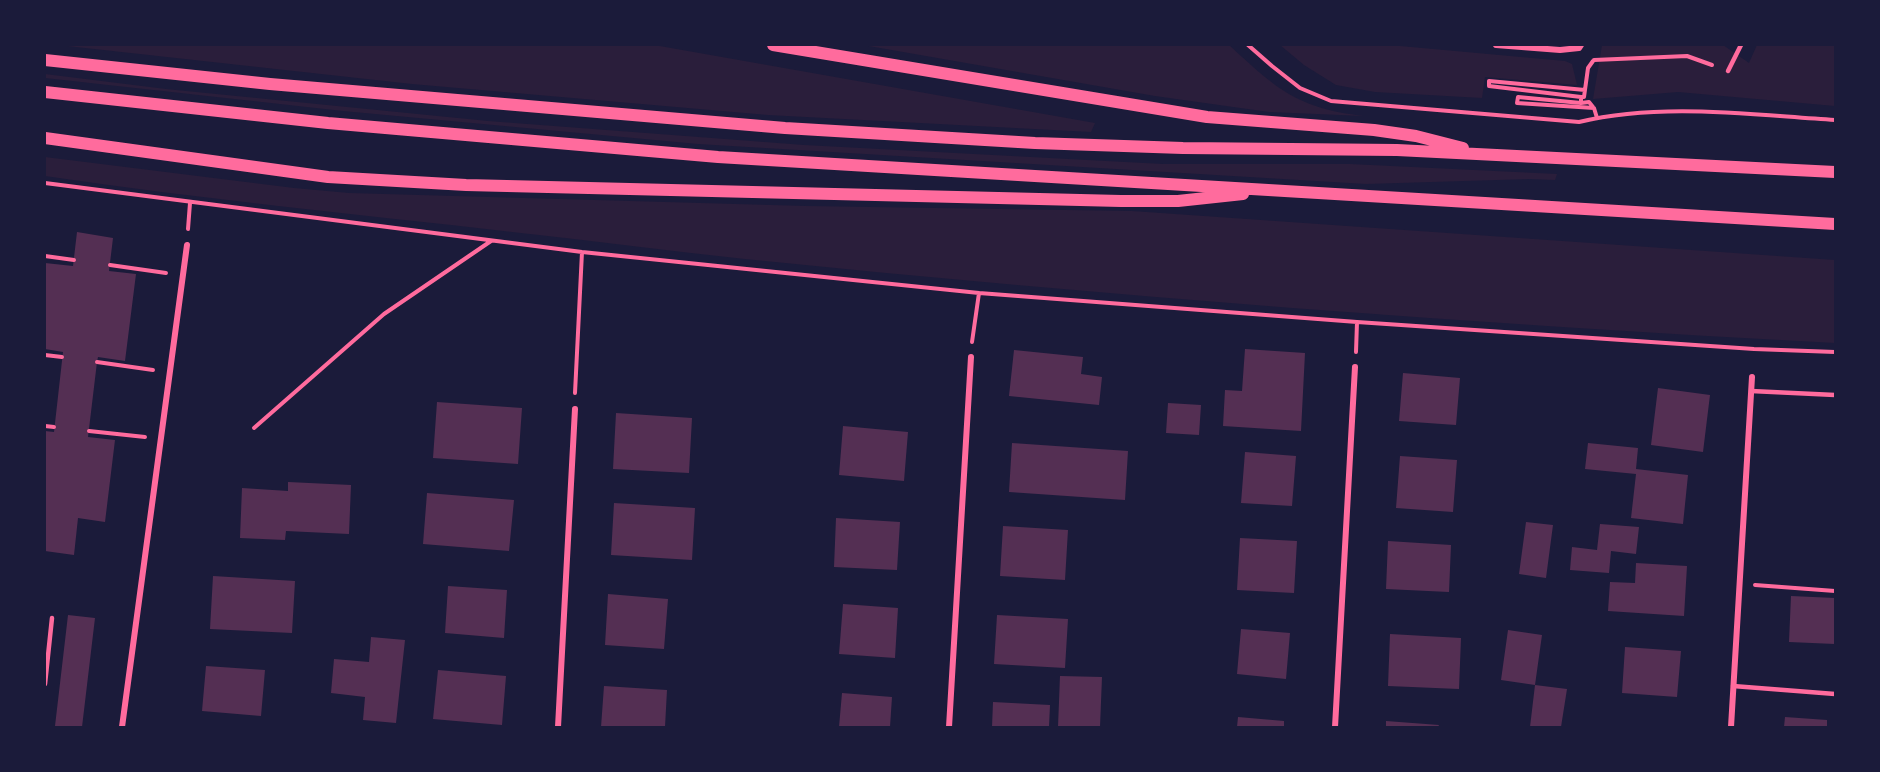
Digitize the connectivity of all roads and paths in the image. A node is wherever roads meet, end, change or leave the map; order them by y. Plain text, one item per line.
1 (773, 45) edge
2 (1248, 45) edge
3 (1496, 45) edge
4 (1581, 45) edge
5 (1741, 45) edge
6 (1596, 52) dead end
7 (45, 60) edge
8 (1594, 60) junction
9 (1728, 71) joint
10 (1585, 90) junction
11 (45, 92) edge
12 (1581, 97) junction
13 (1581, 103) junction
14 (1594, 108) junction
15 (1597, 118) junction
16 (1835, 120) edge
17 (45, 138) edge
18 (1490, 154) junction
19 (1835, 172) edge
20 (45, 183) edge
21 (1264, 190) junction
22 (190, 203) junction
23 (1835, 224) edge
24 (491, 241) junction
25 (187, 245) joint
26 (582, 252) junction
27 (45, 256) edge
28 (74, 260) dead end
29 (110, 265) dead end
30 (183, 275) junction
31 (979, 293) junction
32 (1357, 322) junction
33 (1835, 352) edge
34 (45, 355) edge
35 (62, 357) dead end
36 (971, 357) joint
37 (97, 362) dead end
38 (1355, 368) joint
39 (170, 373) junction
40 (1752, 378) dead end
41 (1751, 391) junction
42 (1835, 395) edge
43 (575, 409) joint
44 (45, 426) edge
45 (54, 427) dead end
46 (255, 429) dead end
47 (89, 431) dead end
48 (160, 439) junction
49 (1739, 584) junction
50 (1835, 591) edge
51 (52, 618) dead end
52 (45, 684) edge
53 (1733, 686) junction
54 (1835, 694) edge
55 (122, 727) edge
56 (558, 727) edge
57 (949, 727) edge
58 (1335, 727) edge
59 (1731, 727) edge

1 - 18 main road
2 - 15 path
3 - 4 street
5 - 9 lane
6 - 8 path
7 - 18 main road
8 - 9 path
8 - 10 path
10 - 12 path
10 - 12 path
11 - 21 main road
12 - 13 path
13 - 14 path
13 - 14 path
14 - 15 path
15 - 16 path
17 - 21 main road
18 - 19 main road
20 - 22 path
21 - 23 main road
22 - 24 path
22 - 25 path
24 - 26 path
24 - 46 path
25 - 30 street
26 - 31 path
26 - 43 path
27 - 28 path
29 - 30 path
30 - 39 street
31 - 32 path
31 - 36 path
32 - 33 path
32 - 38 path
34 - 35 path
36 - 57 street
37 - 39 path
38 - 58 street
39 - 48 street
40 - 41 street
41 - 42 lane
41 - 49 street
43 - 56 street
44 - 45 path
47 - 48 path
48 - 55 street
49 - 50 path
49 - 53 street
51 - 52 lane
53 - 54 lane
53 - 59 street

